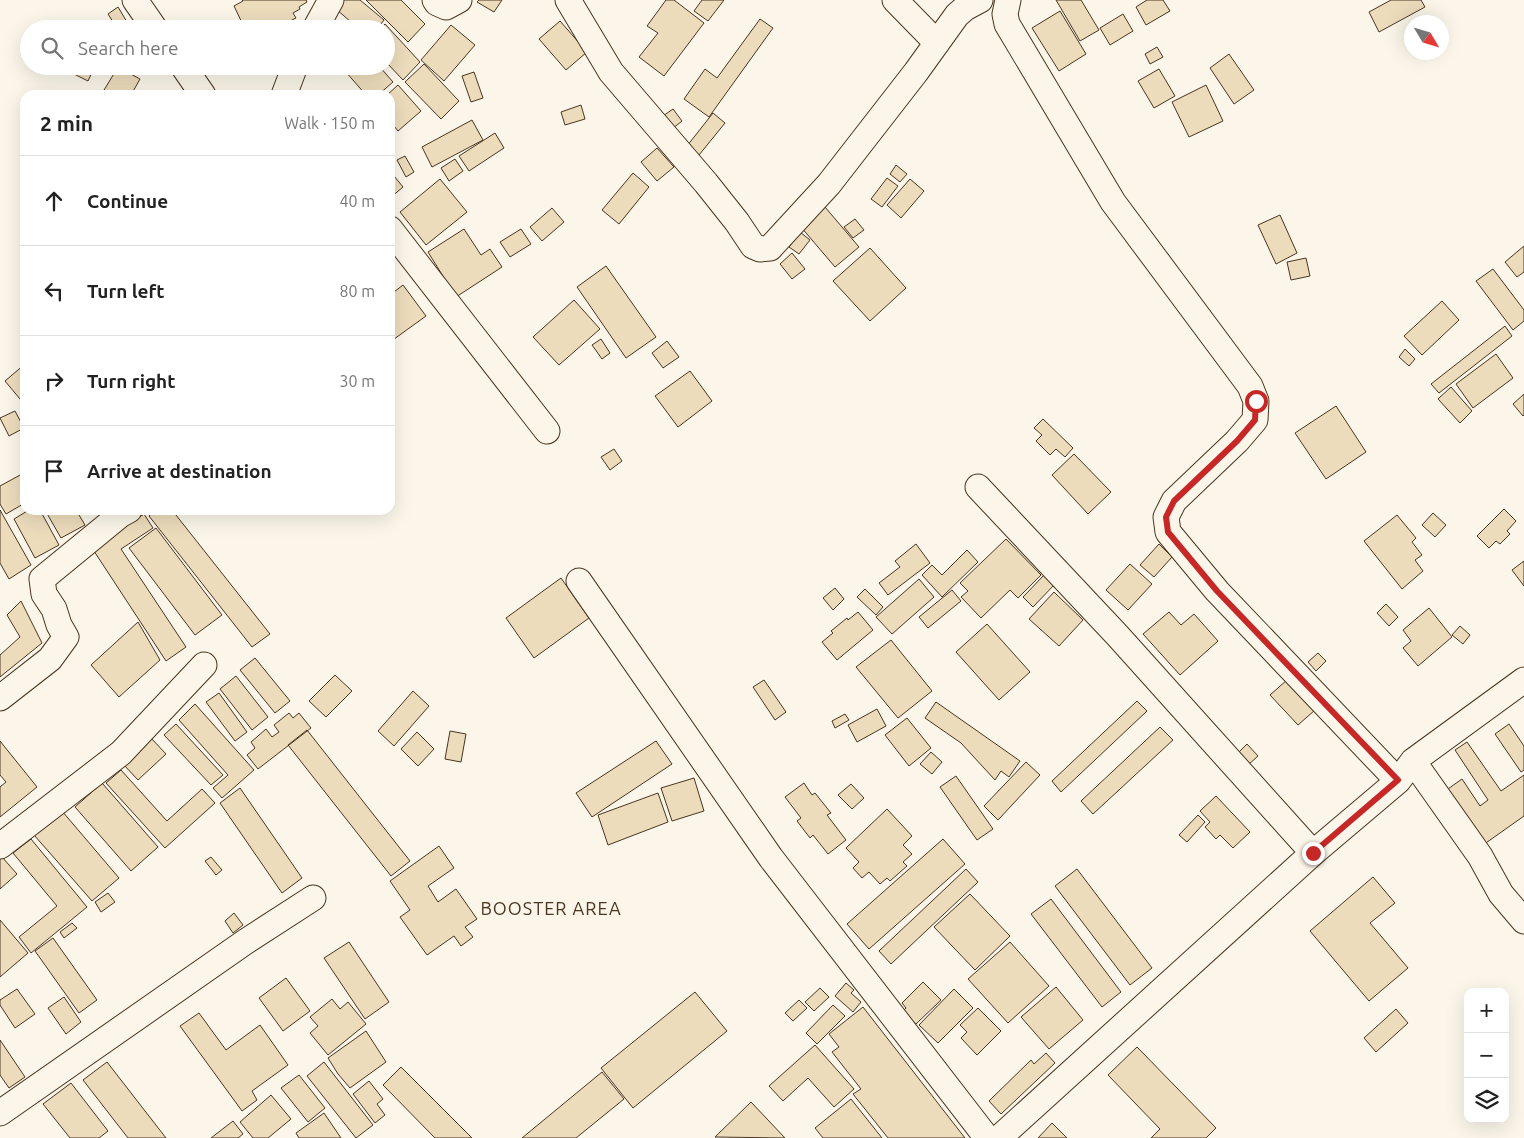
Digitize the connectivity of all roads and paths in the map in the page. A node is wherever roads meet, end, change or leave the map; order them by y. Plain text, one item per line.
1 (135, 0) edge
2 (331, 0) edge
3 (435, 0) edge
4 (459, 0) edge
5 (568, 0) edge
6 (895, 0) edge
7 (980, 0) edge
8 (1008, 0) edge
9 (149, 20) edge
10 (320, 20) edge
11 (938, 43) junction
12 (190, 75) edge
13 (292, 75) edge
14 (200, 90) edge
15 (286, 90) edge
16 (395, 235) edge
17 (547, 430) dead end
18 (978, 487) dead end
19 (120, 515) edge
20 (579, 581) dead end
21 (204, 665) dead end
22 (1524, 680) edge
23 (0, 698) edge
24 (1413, 761) junction
25 (1398, 780) junction
26 (0, 846) edge
27 (1313, 853) junction
28 (313, 898) dead end
29 (1524, 921) edge
30 (0, 1113) edge
31 (986, 1138) edge
32 (999, 1138) edge

1 - 9 street
2 - 10 street
3 - 4 street
5 - 11 street
6 - 11 street
7 - 11 street
8 - 25 street
12 - 14 street
13 - 15 street
16 - 17 street
18 - 27 street
19 - 23 street
20 - 31 street
21 - 26 street
22 - 24 street
24 - 25 street
24 - 29 street
25 - 27 street
27 - 32 street
28 - 30 street

